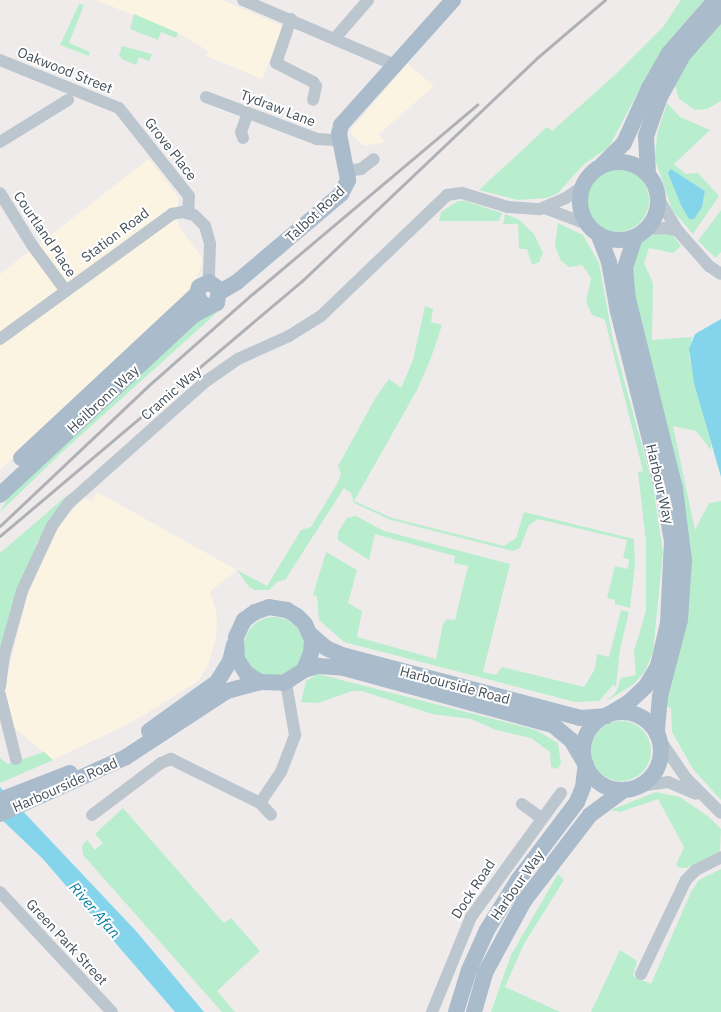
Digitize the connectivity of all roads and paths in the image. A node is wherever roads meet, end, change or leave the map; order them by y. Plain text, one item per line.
1 (243, 0) edge
2 (368, 0) edge
3 (453, 0) edge
4 (715, 0) edge
5 (721, 12) edge
6 (291, 19) junction
7 (336, 37) junction
8 (0, 60) edge
9 (392, 64) junction
10 (206, 97) dead end
11 (68, 100) dead end
12 (313, 100) dead end
13 (119, 108) joint
14 (248, 113) junction
15 (243, 138) dead end
16 (340, 140) junction
17 (0, 142) edge
18 (374, 159) dead end
19 (598, 168) junction
20 (348, 171) junction
21 (648, 174) junction
22 (583, 186) junction
23 (0, 193) edge
24 (658, 198) junction
25 (547, 209) junction
26 (188, 213) junction
27 (592, 229) junction
28 (678, 231) junction
29 (641, 233) junction
30 (721, 274) edge
31 (214, 287) junction
32 (66, 291) junction
33 (202, 300) junction
34 (0, 339) edge
35 (0, 479) edge
36 (0, 495) edge
37 (310, 634) junction
38 (235, 643) junction
39 (304, 670) junction
40 (260, 682) junction
41 (286, 682) junction
42 (0, 687) edge
43 (0, 695) edge
44 (606, 716) junction
45 (658, 736) junction
46 (16, 759) dead end
47 (586, 764) junction
48 (632, 788) junction
49 (560, 793) dead end
50 (10, 801) edge
51 (260, 803) junction
52 (522, 804) dead end
53 (0, 814) edge
54 (721, 814) edge
55 (92, 815) dead end
56 (271, 815) dead end
57 (541, 818) junction
58 (721, 857) edge
59 (0, 892) edge
60 (641, 974) dead end
61 (112, 1012) edge
62 (432, 1012) edge
63 (456, 1012) edge
64 (474, 1012) edge

1 - 6 street
2 - 7 street
3 - 9 main road
4 - 19 main road
5 - 21 main road
6 - 7 street
6 - 12 street
7 - 9 street
8 - 13 street, Oakwood Street
9 - 16 main road
10 - 14 street, Tydraw Lane
11 - 17 street
13 - 26 street, Grove Place
14 - 15 street
14 - 16 street, Tydraw Lane
16 - 20 main road, Talbot Road
18 - 20 street
19 - 21 main road
19 - 22 main road
20 - 31 main road, Talbot Road
21 - 24 main road
22 - 25 street
22 - 27 main road
23 - 32 street, Courtland Place
24 - 28 street
24 - 29 main road
25 - 27 street
25 - 42 street, Cramic Way
26 - 31 street
26 - 32 street, Station Road
27 - 29 main road
27 - 44 main road, Harbour Way
28 - 29 street
28 - 30 street
29 - 45 main road, Harbour Way
31 - 33 main road, Talbot Road
32 - 34 street, Station Road
33 - 35 main road, Heilbronn Way
33 - 36 main road, Heilbronn Way
37 - 38 main road, Harbourside Road
37 - 39 main road
37 - 44 main road, Harbourside Road
38 - 40 main road
38 - 50 main road, Harbourside Road
39 - 41 main road, Harbourside Road
39 - 47 main road, Harbourside Road
40 - 41 main road, Harbourside Road
40 - 50 main road, Harbourside Road
41 - 51 street
43 - 46 street
44 - 45 main road
44 - 47 main road
45 - 48 main road
45 - 54 street
47 - 48 main road
47 - 63 main road, Harbour Way
48 - 54 street
48 - 64 main road, Harbour Way
49 - 57 street, Dock Road
50 - 53 main road, Harbourside Road
51 - 55 street
51 - 56 street
52 - 57 street
57 - 62 street, Dock Road
58 - 60 street
59 - 61 street, Green Park Street

